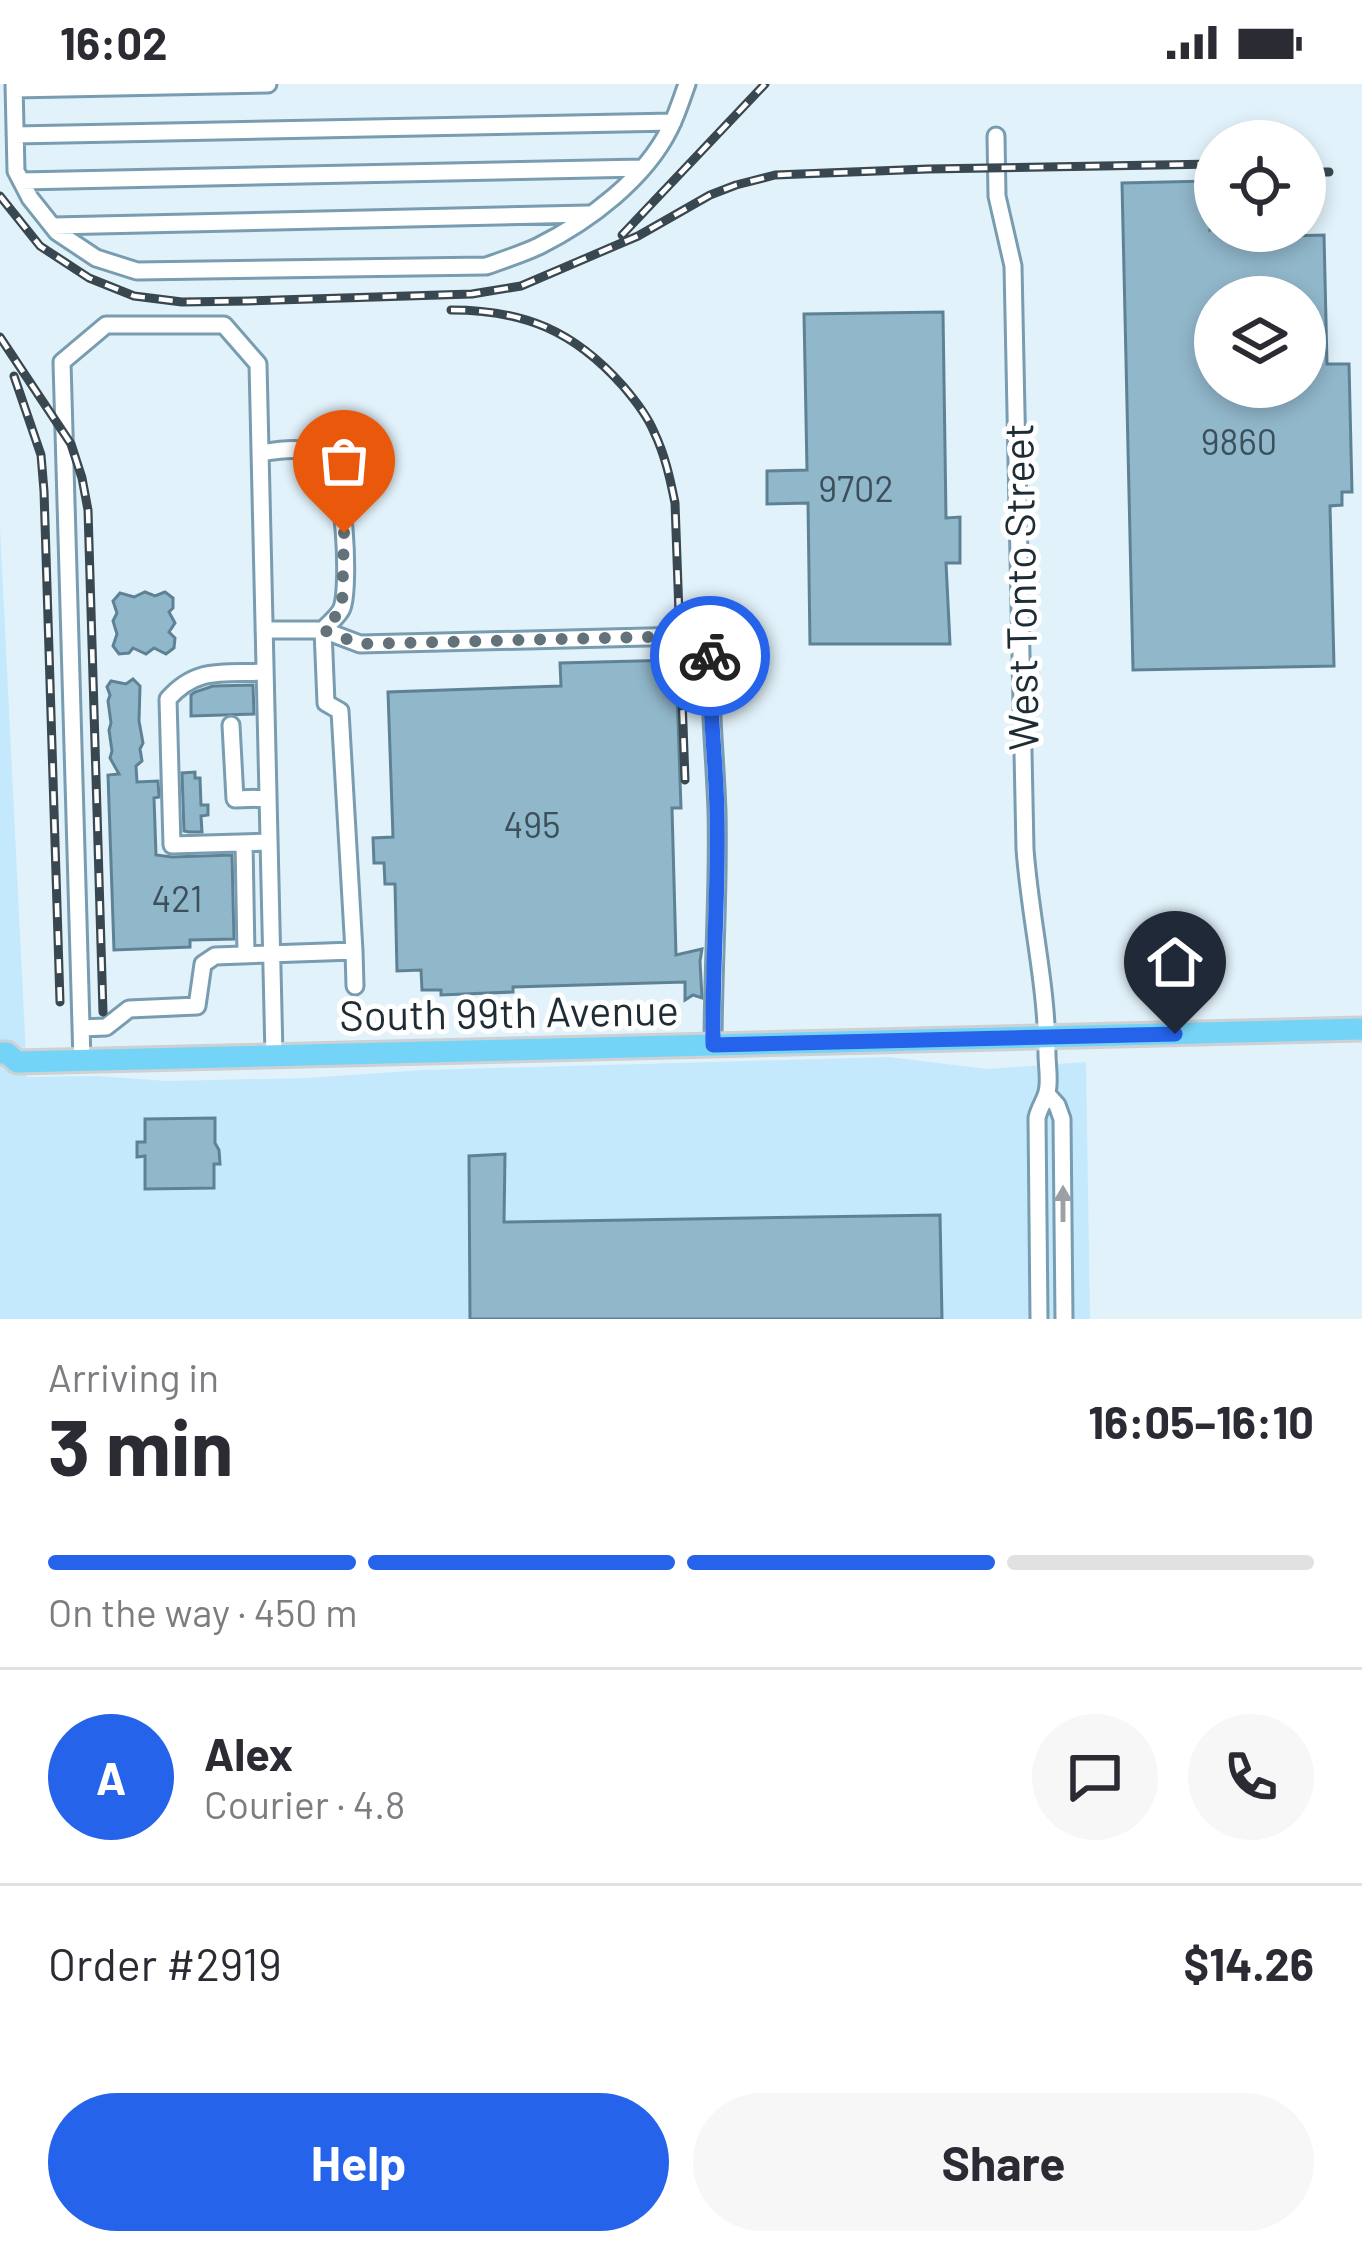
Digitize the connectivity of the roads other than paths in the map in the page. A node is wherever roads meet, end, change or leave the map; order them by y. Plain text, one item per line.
1 (268, 84) edge
2 (687, 84) edge
3 (14, 87) edge
4 (673, 122) junction
5 (15, 135) junction
6 (996, 136) dead end
7 (642, 168) junction
8 (21, 181) junction
9 (591, 214) junction
10 (53, 226) junction
11 (260, 453) junction
12 (264, 630) junction
13 (323, 630) junction
14 (265, 672) junction
15 (231, 725) dead end
16 (268, 798) junction
17 (269, 842) junction
18 (244, 843) junction
19 (353, 951) junction
20 (272, 953) junction
21 (246, 954) junction
22 (355, 986) dead end
23 (81, 1028) junction
24 (1362, 1029) edge
25 (1047, 1038) junction
26 (713, 1045) junction
27 (274, 1055) junction
28 (82, 1060) junction
29 (6, 1062) edge
30 (1047, 1094) junction
31 (1039, 1319) edge
32 (1064, 1319) edge

1 - 3 street
2 - 4 street
3 - 5 street
4 - 5 street
4 - 7 street
5 - 8 street
6 - 25 street, West Tonto Street
7 - 8 street
7 - 9 street
8 - 10 street
9 - 10 street
9 - 10 street
11 - 12 street
11 - 13 street
11 - 23 street
12 - 13 street
12 - 14 street
13 - 19 street
13 - 26 street
14 - 16 street
14 - 18 street
15 - 16 street
16 - 17 street
17 - 18 street
17 - 20 street
18 - 21 street
19 - 20 street
19 - 22 street
20 - 21 street
20 - 27 street
21 - 23 street
23 - 28 street
24 - 25 main road, South 99th Avenue
25 - 26 main road, South 99th Avenue
25 - 30 street, West Tonto Street
26 - 27 main road, South 99th Avenue
27 - 28 main road, South 99th Avenue
28 - 29 main road, South 99th Avenue
30 - 31 street
32 -> 30 street

